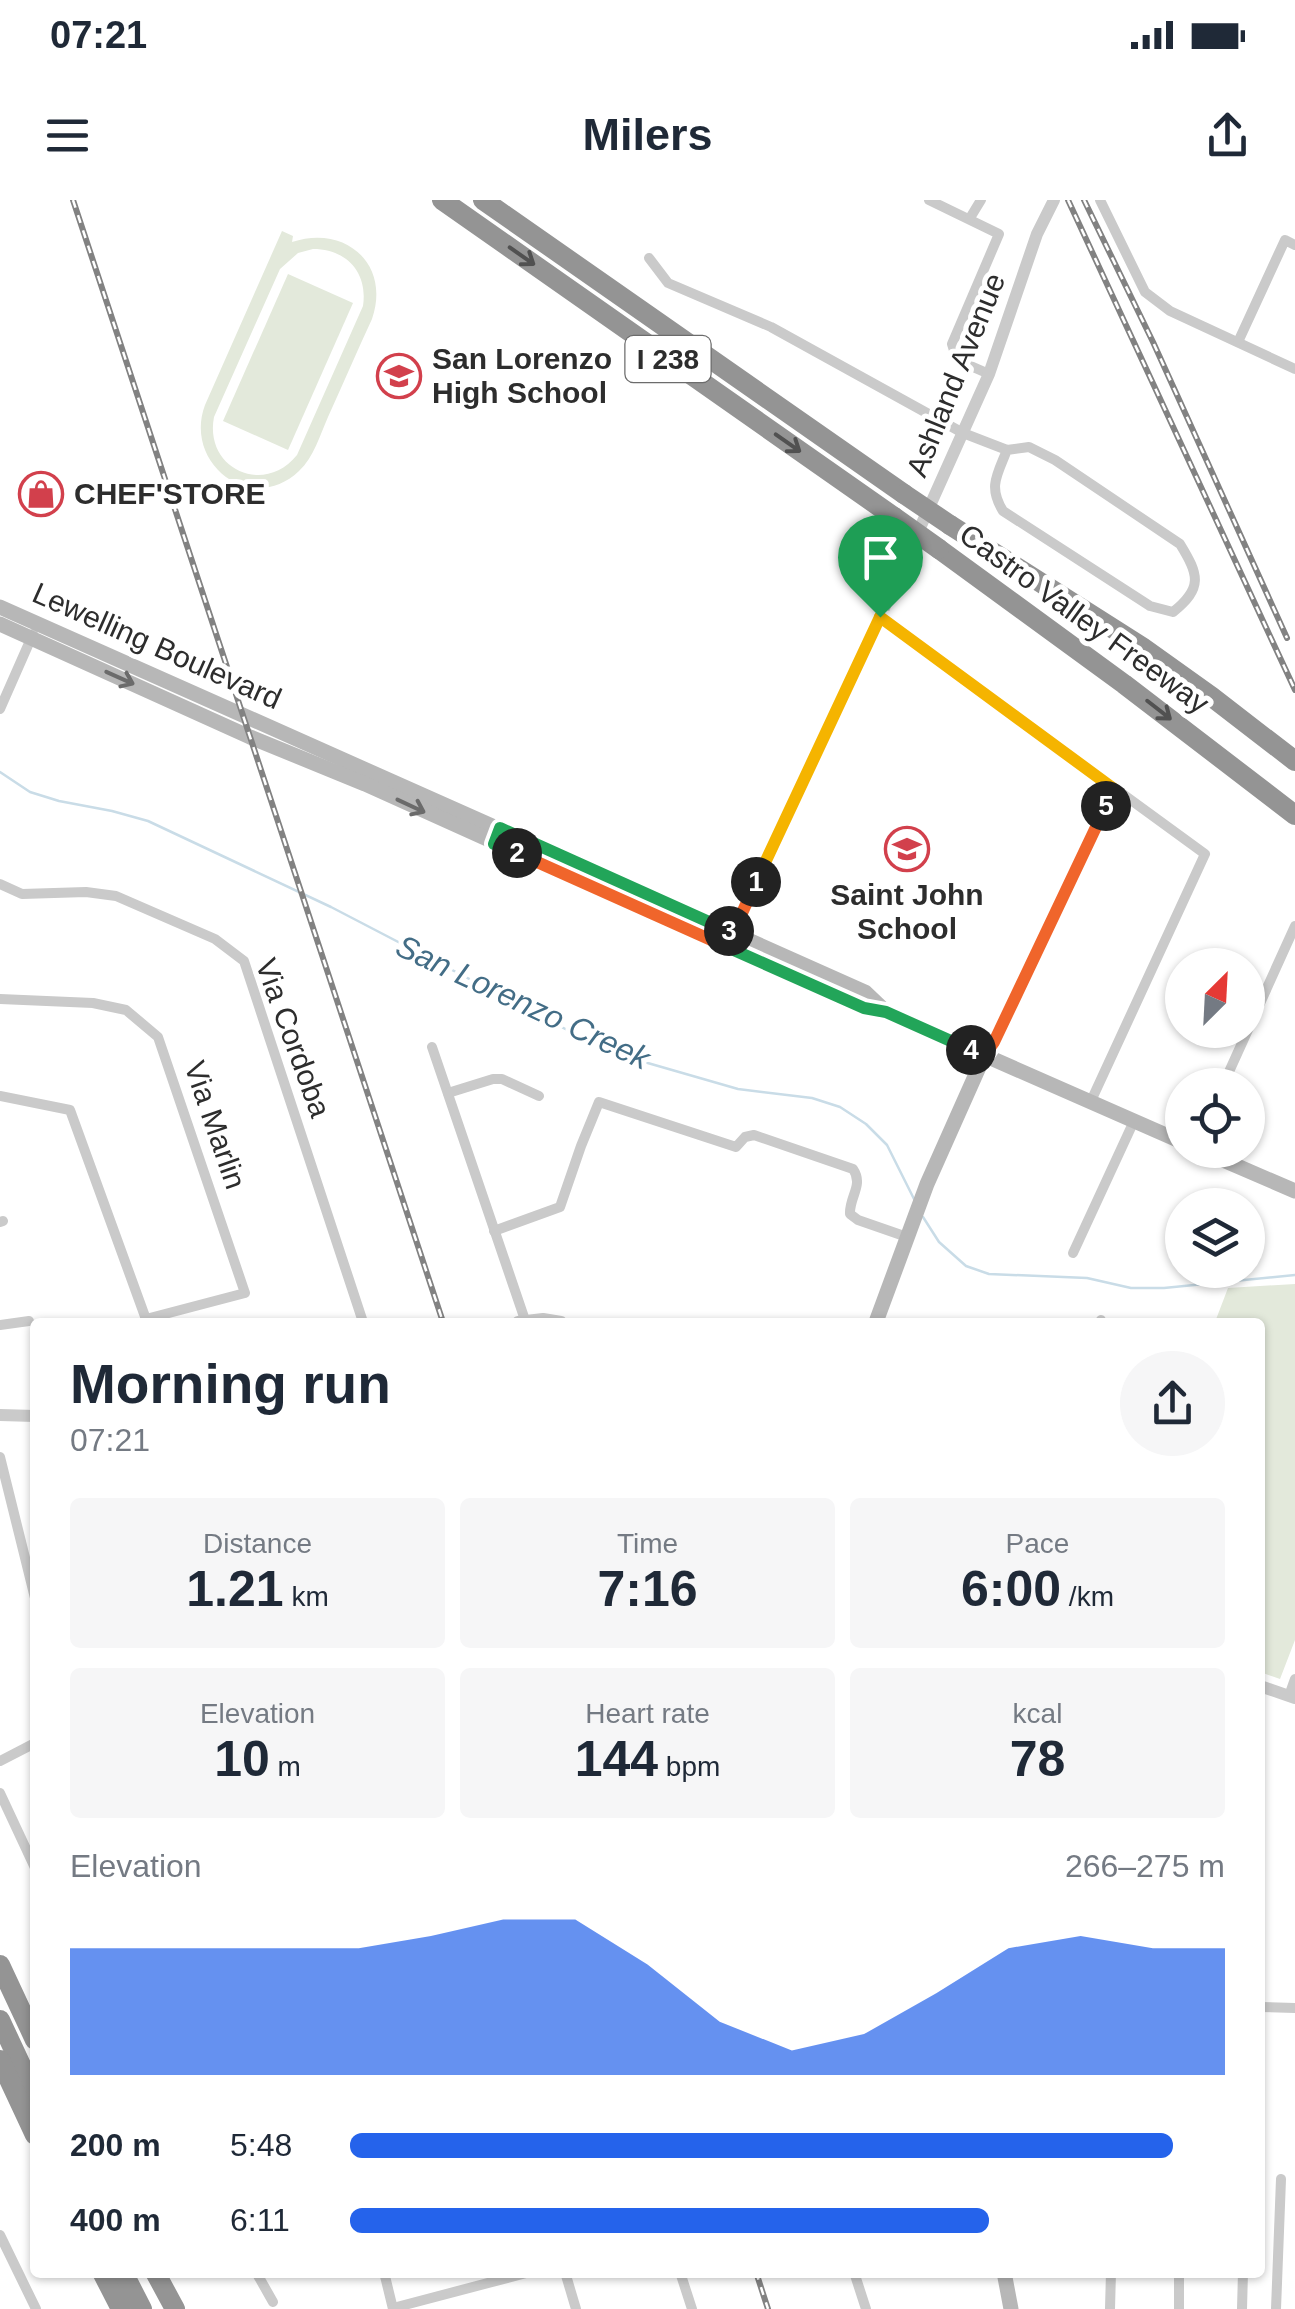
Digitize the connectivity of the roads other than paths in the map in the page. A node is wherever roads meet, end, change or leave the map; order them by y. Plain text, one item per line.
1 (442, 200) edge
2 (483, 200) edge
3 (928, 200) edge
4 (981, 200) edge
5 (1054, 200) edge
6 (1100, 200) edge
7 (970, 218) junction
8 (1295, 245) edge
9 (649, 258) dead end
10 (1238, 342) junction
11 (1295, 368) edge
12 (990, 374) junction
13 (963, 433) junction
14 (1007, 450) junction
15 (0, 607) edge
16 (880, 617) junction
17 (0, 624) edge
18 (34, 631) junction
19 (0, 709) edge
20 (1295, 762) edge
21 (1114, 789) junction
22 (1289, 810) edge
23 (0, 884) edge
24 (1295, 926) edge
25 (724, 937) junction
26 (0, 999) edge
27 (432, 1048) dead end
28 (984, 1056) junction
29 (1231, 1068) edge
30 (448, 1093) junction
31 (0, 1096) edge
32 (539, 1096) dead end
33 (1091, 1102) junction
34 (1134, 1120) junction
35 (1165, 1134) edge
36 (1246, 1168) edge
37 (1293, 1186) edge
38 (494, 1230) junction
39 (910, 1231) junction
40 (1073, 1252) dead end
41 (145, 1318) edge
42 (157, 1318) edge
43 (362, 1318) edge
44 (520, 1318) edge
45 (877, 1318) edge
46 (29, 1321) dead end
47 (0, 1325) edge
48 (0, 1414) edge
49 (30, 1416) edge
50 (0, 1457) edge
51 (30, 1540) edge
52 (22, 1542) junction
53 (30, 1576) edge
54 (1295, 1679) edge
55 (1265, 1688) edge
56 (1292, 1697) edge
57 (30, 1746) edge
58 (0, 1761) edge
59 (0, 1794) edge
60 (30, 1857) edge
61 (0, 1965) edge
62 (1265, 2007) edge
63 (1295, 2008) edge
64 (0, 2020) edge
65 (30, 2029) edge
66 (0, 2060) edge
67 (30, 2084) edge
68 (30, 2124) edge
69 (1281, 2179) dead end
70 (0, 2234) edge
71 (105, 2278) edge
72 (126, 2278) edge
73 (158, 2278) edge
74 (259, 2278) edge
75 (386, 2278) edge
76 (507, 2278) edge
77 (567, 2278) edge
78 (682, 2278) edge
79 (856, 2278) edge
80 (1005, 2278) edge
81 (1111, 2278) edge
82 (1179, 2278) edge
83 (1244, 2278) edge
84 (273, 2302) dead end
85 (393, 2308) edge
86 (36, 2309) edge
87 (121, 2309) edge
88 (142, 2309) edge
89 (175, 2309) edge
90 (576, 2309) edge
91 (692, 2309) edge
92 (866, 2309) edge
93 (1011, 2309) edge
94 (1110, 2309) edge
95 (1179, 2309) edge
96 (1242, 2309) edge
97 (1276, 2309) edge

1 -> 22 highway, Castro Valley Freeway / I 238, bridge
2 - 20 highway, Castro Valley Freeway / I 238, bridge
3 - 7 street
4 - 7 street
5 - 12 street, Ashland Avenue
6 - 10 street
7 - 12 street
8 - 10 street
9 - 13 street
10 - 11 street
12 - 13 street, Ashland Avenue
13 - 14 street
13 - 16 street, Ashland Avenue
14 - 14 street
15 - 18 main road, Lewelling Boulevard
16 - 21 street
16 - 25 street, Ashland Avenue
17 - 18 main road, Lewelling Boulevard
18 - 19 street
18 - 25 main road, Lewelling Boulevard
21 - 28 street
21 - 33 street
23 - 43 street, Via Cordoba
24 - 29 street
25 - 28 main road, Lewelling Boulevard
26 - 42 street, Via Marlin
27 - 30 street
28 - 33 main road, Lewelling Boulevard
28 - 39 main road
30 - 32 street
30 - 38 street
31 - 41 street
33 - 34 main road, Lewelling Boulevard
34 - 35 main road, Lewelling Boulevard
34 - 40 street
36 - 37 main road
38 - 39 street
38 - 44 street
39 - 45 main road
46 - 47 street
48 - 49 street
50 - 52 street
51 - 52 street
52 - 53 street
54 - 56 street
55 - 56 street
57 - 58 street
59 - 60 street
61 - 65 highway
62 - 63 street
64 - 67 highway
66 - 68 highway
69 - 97 street
70 - 86 street
71 - 87 highway
72 - 88 highway
73 - 89 highway
74 - 84 street
75 - 85 street
76 - 85 street
77 - 90 street
78 - 91 street
79 - 92 street
80 - 93 main road
81 - 94 street
82 - 95 street
83 - 96 street

